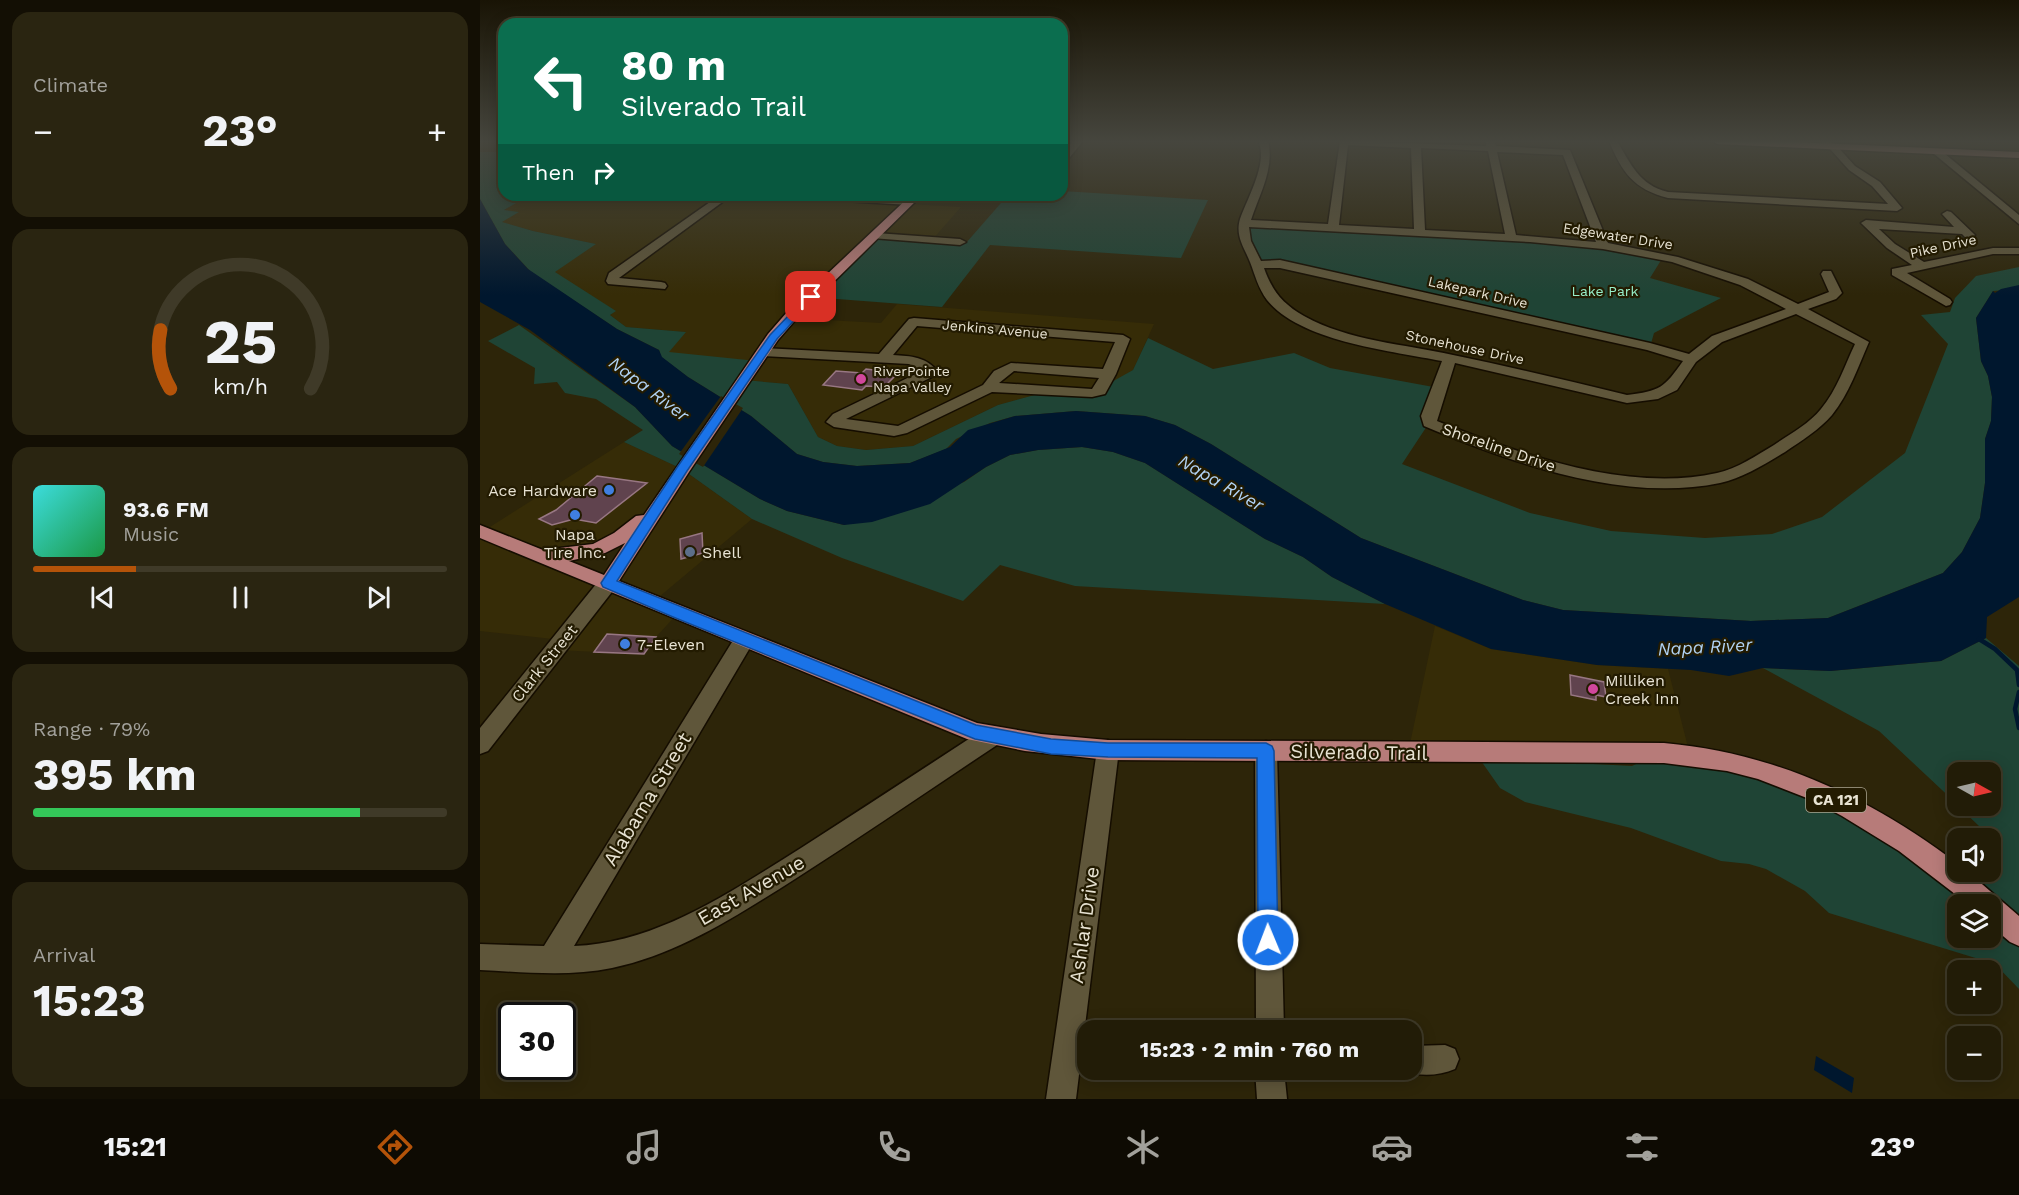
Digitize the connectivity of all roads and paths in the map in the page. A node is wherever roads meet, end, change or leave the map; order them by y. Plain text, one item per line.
1 (1255, 192) edge
2 (1338, 192) edge
3 (1418, 192) edge
4 (1501, 192) edge
5 (1582, 192) edge
6 (1653, 192) edge
7 (1883, 192) edge
8 (1985, 192) edge
9 (719, 201) edge
10 (911, 201) edge
11 (1849, 206) junction
12 (1947, 214) dead end
13 (2019, 221) edge
14 (1245, 223) junction
15 (1868, 225) junction
16 (1333, 228) junction
17 (1966, 231) junction
18 (1420, 232) junction
19 (876, 236) junction
20 (1511, 238) junction
21 (960, 242) dead end
22 (1603, 246) junction
23 (2019, 251) edge
24 (1988, 252) junction
25 (1257, 265) junction
26 (1921, 266) junction
27 (1827, 274) dead end
28 (661, 286) dead end
29 (1946, 302) dead end
30 (1797, 309) junction
31 (1862, 342) joint
32 (763, 352) junction
33 (882, 358) junction
34 (1450, 358) junction
35 (1691, 359) junction
36 (662, 500) junction
37 (480, 531) edge
38 (537, 555) junction
39 (608, 583) junction
40 (744, 640) junction
41 (992, 736) junction
42 (480, 744) edge
43 (1108, 750) junction
44 (1266, 751) junction
45 (1974, 894) edge
46 (2001, 917) edge
47 (2019, 933) edge
48 (480, 957) edge
49 (551, 959) junction
50 (1270, 1020) edge
51 (1445, 1059) dead end
52 (1422, 1060) edge
53 (1271, 1080) edge
54 (1060, 1099) edge
55 (1272, 1099) edge

1 - 14 street
2 - 16 street
3 - 18 street
4 - 20 street
5 - 22 street
6 - 11 street
7 - 11 street
8 - 13 street
9 - 28 street
10 - 19 main road
11 - 15 street
12 - 17 street
14 - 16 street, Edgewater Drive
14 - 25 street, Stonehouse Drive
15 - 17 street
15 - 26 street
16 - 18 street, Edgewater Drive
17 - 24 street
18 - 20 street, Edgewater Drive
19 - 21 street
19 - 32 main road
20 - 22 street, Edgewater Drive
22 - 30 street, Edgewater Drive
23 - 24 street, Pike Drive
24 - 26 street, Pike Drive
25 - 34 street, Stonehouse Drive
25 - 35 street, Lakepark Drive
26 - 29 street, Pike Drive
27 - 30 street, Stonehouse Drive
30 - 31 street, Edgewater Drive
30 - 35 street, Stonehouse Drive
31 - 34 street, Shoreline Drive
32 - 33 street
32 - 36 main road
33 - 33 street, Jenkins Avenue
34 - 35 street, Stonehouse Drive
36 - 38 main road
36 - 39 main road
37 - 38 main road, Silverado Trail / CA 121
38 - 39 main road, Silverado Trail / CA 121
39 - 40 main road, Silverado Trail / CA 121
39 - 42 street, Clark Street
40 - 41 main road, Silverado Trail / CA 121
40 - 49 street, Alabama Street
41 - 43 main road, Silverado Trail / CA 121
41 - 49 street, East Avenue
43 - 44 main road, Silverado Trail / CA 121
43 - 54 street, Ashlar Drive
44 - 45 main road, Silverado Trail / CA 121
44 - 50 street
46 - 47 main road
48 - 49 street, East Avenue
51 - 52 street
53 - 55 street

